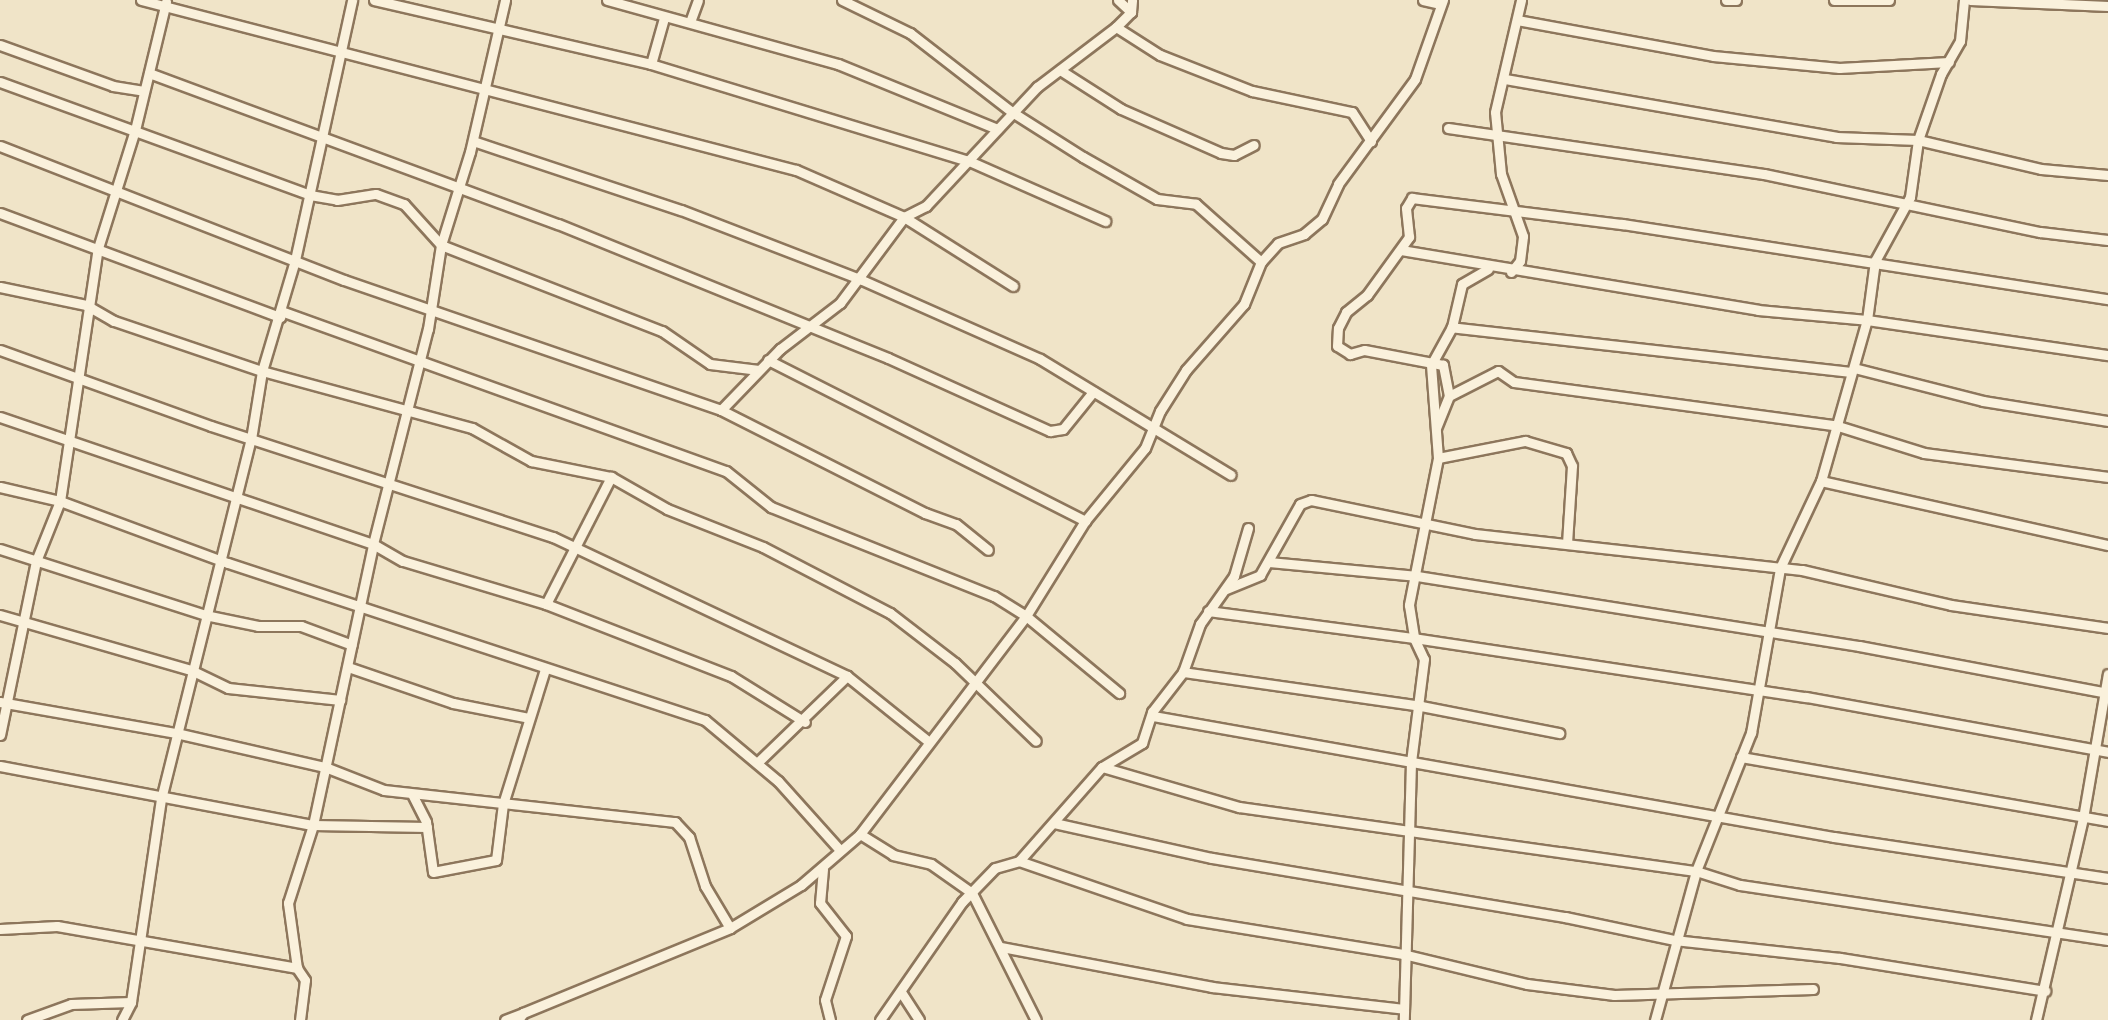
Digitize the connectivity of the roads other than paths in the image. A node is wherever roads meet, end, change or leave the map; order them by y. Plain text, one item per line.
1 (141, 0) edge
2 (352, 0) edge
3 (374, 0) edge
4 (505, 0) edge
5 (607, 0) edge
6 (698, 0) edge
7 (842, 0) edge
8 (1118, 0) edge
9 (1132, 0) edge
10 (1423, 0) edge
11 (1521, 0) edge
12 (1726, 0) edge
13 (1737, 0) edge
14 (1834, 0) edge
15 (1889, 0) edge
16 (1964, 0) edge
17 (1970, 0) edge
18 (1442, 2) edge
19 (165, 3) edge
20 (2108, 6) edge
21 (1131, 12) junction
22 (664, 18) junction
23 (1518, 20) junction
24 (690, 22) junction
25 (1116, 27) junction
26 (498, 32) junction
27 (0, 45) edge
28 (337, 53) junction
29 (1949, 62) junction
30 (651, 64) junction
31 (1060, 70) junction
32 (149, 72) junction
33 (1505, 79) junction
34 (0, 82) edge
35 (485, 90) junction
36 (144, 91) junction
37 (1012, 112) junction
38 (1448, 128) dead end
39 (997, 129) junction
40 (135, 130) junction
41 (321, 133) junction
42 (1496, 134) junction
43 (1918, 140) junction
44 (472, 141) junction
45 (1371, 141) junction
46 (1254, 145) dead end
47 (0, 146) edge
48 (969, 161) junction
49 (2108, 176) edge
50 (460, 187) junction
51 (118, 188) junction
52 (310, 195) junction
53 (1905, 204) junction
54 (1510, 209) junction
55 (0, 213) edge
56 (904, 217) junction
57 (1105, 220) dead end
58 (2108, 240) edge
59 (441, 245) junction
60 (98, 248) junction
61 (1401, 250) junction
62 (295, 260) junction
63 (1875, 261) junction
64 (1261, 262) junction
65 (1488, 269) junction
66 (1511, 272) junction
67 (862, 280) junction
68 (1013, 286) dead end
69 (0, 287) edge
70 (2108, 299) edge
71 (86, 305) junction
72 (433, 307) junction
73 (280, 314) junction
74 (1867, 320) junction
75 (809, 325) junction
76 (1452, 327) junction
77 (0, 350) edge
78 (2108, 355) edge
79 (417, 358) junction
80 (768, 360) junction
81 (1431, 365) junction
82 (759, 370) junction
83 (1852, 370) junction
84 (262, 371) junction
85 (82, 379) junction
86 (1093, 392) junction
87 (1449, 396) junction
88 (405, 408) junction
89 (721, 410) junction
90 (0, 417) edge
91 (2108, 421) edge
92 (1838, 426) junction
93 (1436, 428) junction
94 (1153, 432) junction
95 (69, 439) junction
96 (251, 439) junction
97 (1438, 459) junction
98 (1231, 475) dead end
99 (611, 477) junction
100 (2108, 477) edge
101 (1821, 481) junction
102 (389, 484) junction
103 (0, 487) edge
104 (236, 496) junction
105 (60, 501) junction
106 (1085, 521) junction
107 (1422, 524) junction
108 (1248, 528) dead end
109 (373, 544) junction
110 (1567, 544) junction
111 (2108, 545) edge
112 (0, 549) edge
113 (575, 549) junction
114 (988, 550) dead end
115 (219, 559) junction
116 (36, 561) junction
117 (1269, 562) junction
118 (1780, 568) junction
119 (1417, 576) junction
120 (1226, 589) junction
121 (360, 603) junction
122 (546, 604) junction
123 (1208, 610) junction
124 (0, 615) edge
125 (205, 615) junction
126 (1026, 616) junction
127 (22, 622) junction
128 (2108, 628) edge
129 (1769, 634) junction
130 (1414, 638) junction
131 (352, 645) junction
132 (348, 667) junction
133 (545, 669) junction
134 (191, 670) junction
135 (1183, 672) junction
136 (2108, 674) edge
137 (847, 676) junction
138 (973, 684) junction
139 (2106, 692) edge
140 (1119, 693) dead end
141 (1761, 694) junction
142 (340, 700) junction
143 (4, 704) edge
144 (1421, 705) junction
145 (1153, 716) junction
146 (529, 718) junction
147 (805, 722) junction
148 (176, 733) junction
149 (1559, 733) dead end
150 (0, 735) edge
151 (1036, 741) dead end
152 (928, 742) junction
153 (2095, 750) junction
154 (2108, 752) edge
155 (1741, 757) junction
156 (758, 762) junction
157 (1411, 762) junction
158 (0, 766) edge
159 (325, 767) junction
160 (1102, 767) junction
161 (412, 794) junction
162 (161, 799) junction
163 (503, 804) junction
164 (1718, 816) junction
165 (2083, 818) junction
166 (2108, 821) edge
167 (1054, 823) junction
168 (313, 825) junction
169 (427, 827) junction
170 (1408, 830) junction
171 (860, 834) junction
172 (840, 850) junction
173 (1019, 861) junction
174 (823, 868) junction
175 (1696, 871) junction
176 (2067, 872) junction
177 (2108, 878) edge
178 (972, 893) junction
179 (1406, 893) junction
180 (730, 928) junction
181 (0, 929) edge
182 (2058, 932) junction
183 (137, 938) junction
184 (1674, 940) junction
185 (2108, 940) edge
186 (1001, 947) junction
187 (1403, 954) junction
188 (297, 968) junction
189 (1813, 989) dead end
190 (2045, 991) junction
191 (901, 992) junction
192 (1661, 993) junction
193 (131, 1002) junction
194 (1404, 1009) junction
195 (520, 1016) edge
196 (27, 1020) edge
197 (122, 1020) edge
198 (300, 1020) edge
199 (505, 1020) edge
200 (830, 1020) edge
201 (880, 1020) edge
202 (919, 1020) edge
203 (1036, 1020) edge
204 (1404, 1020) edge
205 (1655, 1020) edge
206 (2036, 1020) edge

1 - 19 street
2 - 28 street
3 - 26 street
4 - 26 street
5 - 22 street
6 - 24 street
7 - 37 street
8 - 21 street
9 - 21 street
10 - 18 street
11 - 23 street
12 - 13 street
14 - 15 street
16 - 29 street
17 - 20 street
18 - 45 street
19 - 28 street
19 - 32 street
21 - 25 street
22 - 24 street
22 - 30 street
23 - 29 street
23 - 33 street
24 - 39 street
25 - 31 street
25 - 45 street
26 - 30 street
26 - 35 street
27 - 36 street
28 - 35 street
28 - 41 street
29 - 43 street
30 - 48 street
31 - 37 street
31 - 46 street
32 - 36 street
32 - 41 street
33 - 42 street
33 - 43 street
34 - 40 street
35 - 44 street
35 - 56 street
36 - 40 street
37 - 39 street
37 - 64 street
38 - 42 street
39 - 48 street
40 - 51 street
40 - 52 street
41 - 50 street
41 - 52 street
42 - 53 street
42 - 54 street
43 - 49 street
43 - 53 street
44 - 50 street
44 - 67 street
45 - 64 street
47 - 51 street
48 - 56 street
48 - 57 street
50 - 59 street
50 - 75 street
51 - 60 street
51 - 62 street
52 - 59 street
52 - 62 street
53 - 58 street
53 - 63 street
54 - 61 street
54 - 63 street
54 - 66 street
55 - 60 street
56 - 67 street
56 - 68 street
59 - 72 street
59 - 82 street
60 - 71 street
60 - 73 street
61 - 65 street
61 - 81 street
62 - 72 street
62 - 73 street
63 - 70 street
63 - 74 street
64 - 94 street
65 - 66 street
65 - 76 street
66 - 74 street
67 - 75 street
67 - 86 street
69 - 71 street
71 - 84 street
71 - 85 street
72 - 79 street
72 - 89 street
73 - 79 street
73 - 84 street
74 - 78 street
74 - 83 street
75 - 80 street
75 - 86 street
76 - 81 street
76 - 83 street
77 - 85 street
79 - 88 street
79 - 126 street
80 - 82 street
80 - 106 street
81 - 87 street
81 - 93 street
82 - 89 street
83 - 91 street
83 - 92 street
84 - 88 street
84 - 96 street
85 - 95 street
85 - 96 street
86 - 94 street
87 - 92 street
87 - 93 street
88 - 99 street
88 - 102 street
89 - 114 street
90 - 95 street
92 - 100 street
92 - 101 street
93 - 97 street
94 - 98 street
94 - 106 street
95 - 104 street
95 - 105 street
96 - 102 street
96 - 104 street
97 - 107 street
97 - 110 street
99 - 113 street
99 - 138 street
101 - 111 street
101 - 118 street
102 - 109 street
102 - 113 street
103 - 105 street
104 - 109 street
104 - 115 street
105 - 115 street
105 - 116 street
106 - 126 street
107 - 110 street
107 - 117 street
107 - 119 street
108 - 120 street
109 - 121 street
109 - 122 street
110 - 118 street
112 - 116 street
113 - 122 street
113 - 137 street
115 - 121 street
115 - 125 street
116 - 125 street
116 - 127 street
117 - 119 street
117 - 120 street
118 - 128 street
118 - 129 street
119 - 129 street
119 - 130 street
120 - 123 street
121 - 131 street
121 - 133 street
122 - 147 street
123 - 130 street
123 - 135 street
124 - 127 street
125 - 131 street
125 - 134 street
126 - 138 street
126 - 140 street
127 - 134 street
127 - 143 street
129 - 139 street
129 - 141 street
130 - 141 street
130 - 144 street
131 - 132 street
132 - 142 street
132 - 146 street
133 - 146 street
133 - 156 street
134 - 142 street
134 - 148 street
135 - 144 street
135 - 145 street
136 - 139 street
137 - 147 street
137 - 152 street
138 - 151 street
138 - 152 street
139 - 153 street
141 - 153 street
141 - 155 street
142 - 159 street
143 - 148 street
143 - 150 street
144 - 149 street
144 - 157 street
145 - 157 street
145 - 160 street
146 - 163 street
147 - 156 street
148 - 159 street
148 - 162 street
152 - 171 street
153 - 154 street
153 - 165 street
155 - 164 street
155 - 165 street
156 - 172 street
157 - 164 street
157 - 170 street
158 - 162 street
159 - 161 street
159 - 168 street
160 - 167 street
160 - 170 street
161 - 163 street
161 - 169 street
162 - 168 street
162 - 183 street
163 - 169 street
163 - 180 street
164 - 175 street
164 - 176 street
165 - 166 street
165 - 176 street
167 - 173 street
167 - 179 street
168 - 169 street
168 - 188 street
170 - 175 street
170 - 179 street
171 - 172 street
171 - 178 street
172 - 174 street
173 - 178 street
173 - 187 street
174 - 180 street
174 - 200 street
175 - 182 street
175 - 184 street
176 - 177 street
176 - 182 street
178 - 186 street
178 - 191 street
179 - 184 street
179 - 187 street
180 - 195 street
181 - 183 street
182 - 185 street
182 - 190 street
183 - 188 street
183 - 193 street
184 - 190 street
184 - 192 street
186 - 194 street
186 - 203 street
187 - 192 street
187 - 194 street
188 - 198 street
189 - 192 street
190 - 206 street
191 - 201 street
191 - 202 street
192 - 205 street
193 - 196 street
193 - 197 street
194 - 204 street
195 - 199 street

